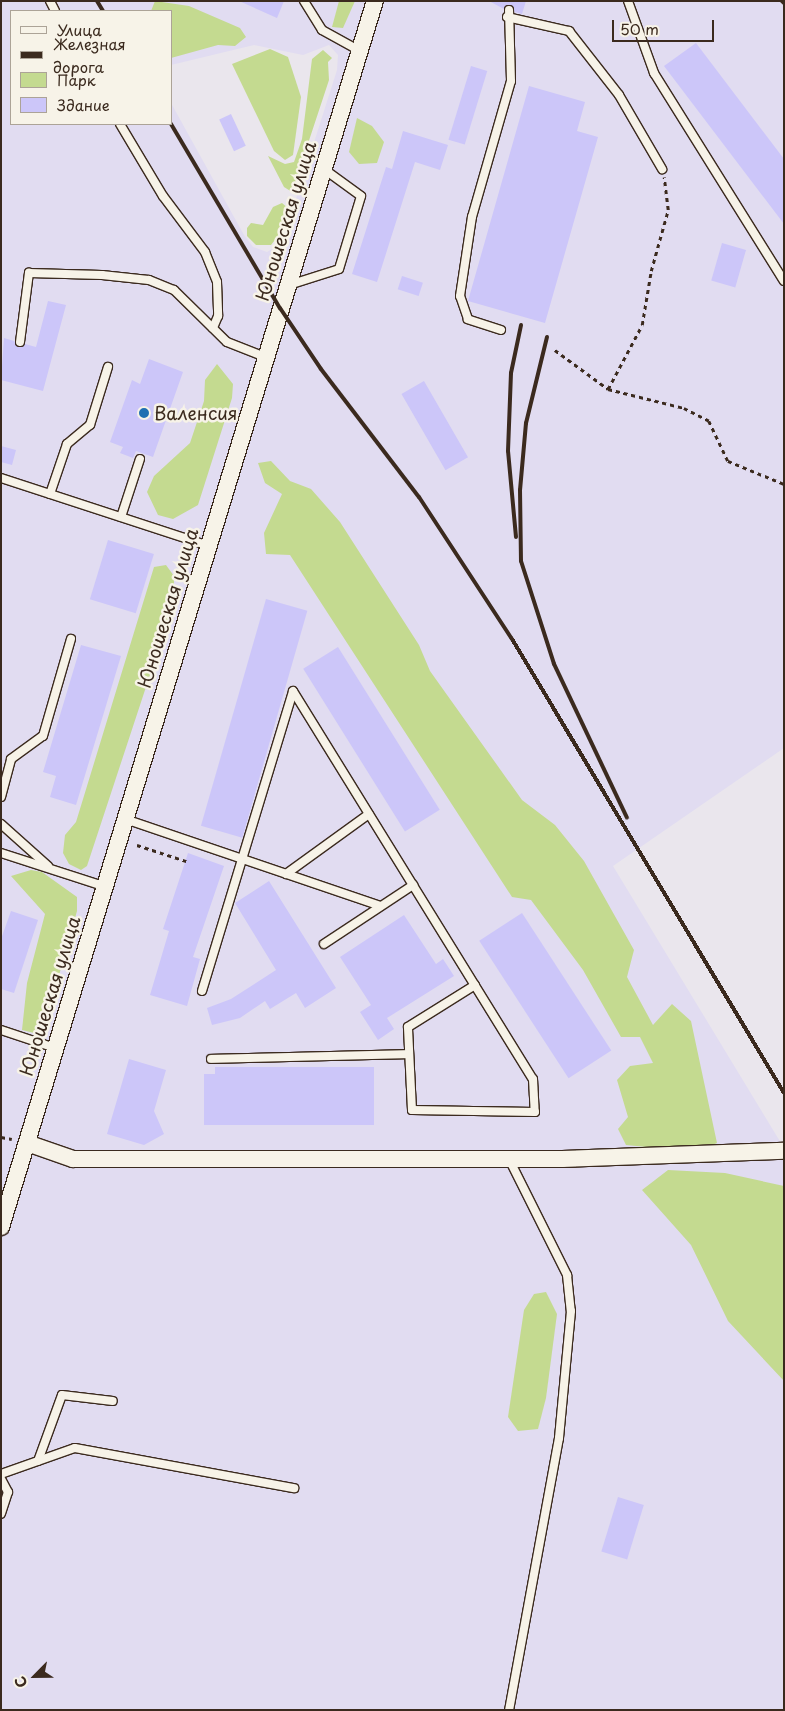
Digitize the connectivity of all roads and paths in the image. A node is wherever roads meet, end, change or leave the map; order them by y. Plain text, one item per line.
1 (304, 1) edge
2 (375, 1) edge
3 (628, 1) edge
4 (637, 1) edge
5 (633, 15) junction
6 (360, 51) junction
7 (121, 125) edge
8 (324, 168) junction
9 (662, 168) joint
10 (784, 281) edge
11 (288, 286) junction
12 (213, 328) junction
13 (501, 330) dead end
14 (20, 342) dead end
15 (554, 350) dead end
16 (265, 357) junction
17 (108, 367) dead end
18 (608, 388) junction
19 (140, 459) dead end
20 (1, 478) edge
21 (784, 484) edge
22 (50, 494) junction
23 (121, 517) junction
24 (209, 546) junction
25 (71, 639) dead end
26 (12, 759) junction
27 (1, 760) edge
28 (1, 797) edge
29 (369, 814) junction
30 (124, 819) junction
31 (1, 824) edge
32 (137, 845) dead end
33 (1, 852) edge
34 (242, 859) junction
35 (186, 861) dead end
36 (51, 869) junction
37 (286, 874) junction
38 (413, 885) junction
39 (103, 886) junction
40 (381, 906) junction
41 (324, 944) dead end
42 (475, 985) junction
43 (202, 992) dead end
44 (1, 1030) edge
45 (55, 1048) junction
46 (409, 1054) junction
47 (211, 1059) dead end
48 (27, 1143) junction
49 (784, 1151) edge
50 (509, 1159) junction
51 (5, 1203) edge
52 (1, 1227) edge
53 (114, 1400) dead end
54 (38, 1461) junction
55 (1, 1474) edge
56 (1, 1478) edge
57 (294, 1488) dead end
58 (1, 1514) edge
59 (509, 1710) edge

1 - 6 lane
2 - 6 street, Юношеская улица
3 - 5 lane
4 - 5 lane
5 - 10 lane
6 - 8 street, Юношеская улица
7 - 12 lane
8 - 11 street, Юношеская улица
8 - 11 lane
9 - 13 lane
9 - 18 path
11 - 16 street, Юношеская улица
12 - 14 lane
12 - 16 lane
15 - 18 path
16 - 24 street, Юношеская улица
17 - 22 lane
18 - 21 path
19 - 23 lane
20 - 22 lane
22 - 23 lane
23 - 24 lane
24 - 30 street, Юношеская улица
25 - 26 lane
26 - 27 lane
26 - 28 lane
29 - 34 lane
29 - 37 lane
29 - 38 lane
30 - 34 lane
30 - 39 street, Юношеская улица
31 - 36 lane
32 - 35 path
33 - 36 lane
34 - 37 lane
34 - 43 lane
36 - 39 lane
37 - 40 lane
38 - 40 lane
38 - 42 lane
39 - 45 street, Юношеская улица
40 - 41 lane
42 - 46 lane
42 - 46 lane
44 - 45 lane
45 - 48 street, Юношеская улица
46 - 47 lane
48 - 50 street
48 - 51 street, Юношеская улица
49 - 50 street
50 - 59 lane
51 - 52 street, Юношеская улица
53 - 54 lane
54 - 55 lane
54 - 57 lane
56 - 58 lane

